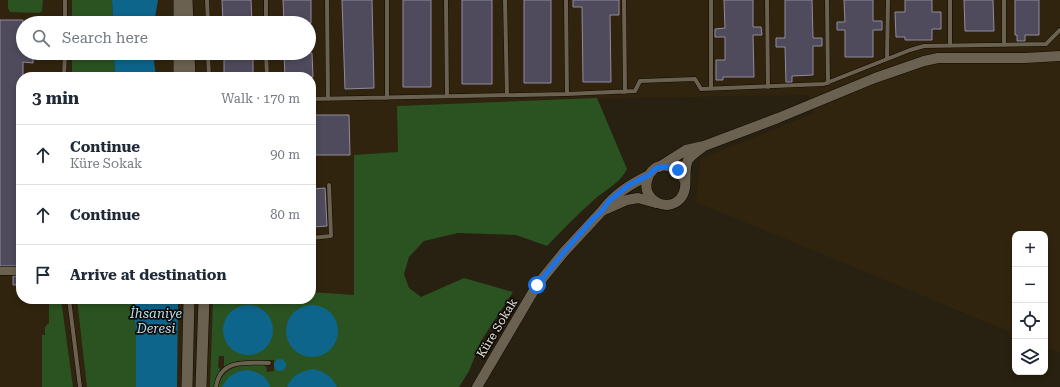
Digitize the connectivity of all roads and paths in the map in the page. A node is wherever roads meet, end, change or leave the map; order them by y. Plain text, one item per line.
1 (66, 0) edge
2 (179, 0) edge
3 (187, 0) edge
4 (207, 0) edge
5 (266, 0) edge
6 (327, 0) edge
7 (387, 0) edge
8 (446, 0) edge
9 (505, 0) edge
10 (566, 0) edge
11 (624, 0) edge
12 (710, 0) edge
13 (767, 0) edge
14 (827, 0) edge
15 (888, 0) edge
16 (950, 0) edge
17 (1004, 0) edge
18 (65, 16) edge
19 (179, 16) edge
20 (188, 16) edge
21 (208, 16) edge
22 (266, 16) edge
23 (1060, 30) edge
24 (1004, 45) junction
25 (950, 46) junction
26 (1060, 56) edge
27 (887, 59) junction
28 (65, 60) edge
29 (179, 60) edge
30 (189, 60) edge
31 (208, 60) edge
32 (266, 60) edge
33 (64, 72) edge
34 (179, 72) edge
35 (190, 72) edge
36 (209, 72) edge
37 (267, 72) edge
38 (828, 83) junction
39 (768, 87) junction
40 (712, 88) junction
41 (625, 92) junction
42 (567, 94) junction
43 (507, 95) junction
44 (447, 96) junction
45 (387, 98) junction
46 (316, 99) edge
47 (328, 99) junction
48 (704, 146) junction
49 (659, 167) junction
50 (649, 175) junction
51 (685, 181) junction
52 (329, 185) dead end
53 (656, 203) junction
54 (602, 211) junction
55 (316, 238) edge
56 (0, 271) edge
57 (16, 271) edge
58 (70, 304) edge
59 (189, 304) edge
60 (204, 304) edge
61 (269, 363) dead end
62 (80, 387) edge
63 (187, 387) edge
64 (201, 387) edge
65 (216, 387) edge
66 (477, 387) edge

1 - 18 lane
2 - 19 main road
3 - 20 main road
4 - 21 lane
5 - 22 lane
6 - 47 lane
7 - 45 lane
8 - 44 lane
9 - 43 lane
10 - 42 lane
11 - 41 lane
12 - 40 lane
13 - 39 lane
14 - 38 lane
15 - 27 lane
16 - 25 lane
17 - 24 lane
23 - 24 lane
24 - 25 lane
25 - 27 lane
26 - 48 street
27 - 38 lane
28 - 33 lane
29 - 34 main road
30 - 35 main road
31 - 36 lane
32 - 37 lane
38 - 39 lane
39 - 40 lane
40 - 41 lane
41 - 42 lane
42 - 43 lane
43 - 44 lane
44 - 45 lane
45 - 47 lane
46 - 47 lane
48 - 49 street
48 - 51 street
49 - 50 street
49 - 51 street
50 - 53 street
50 - 54 street, Küre Sokak
51 - 53 street
52 - 55 lane
53 - 54 street
54 - 66 street, Küre Sokak
56 - 57 street
58 - 62 lane
59 - 63 main road
60 - 64 main road
61 - 65 lane

